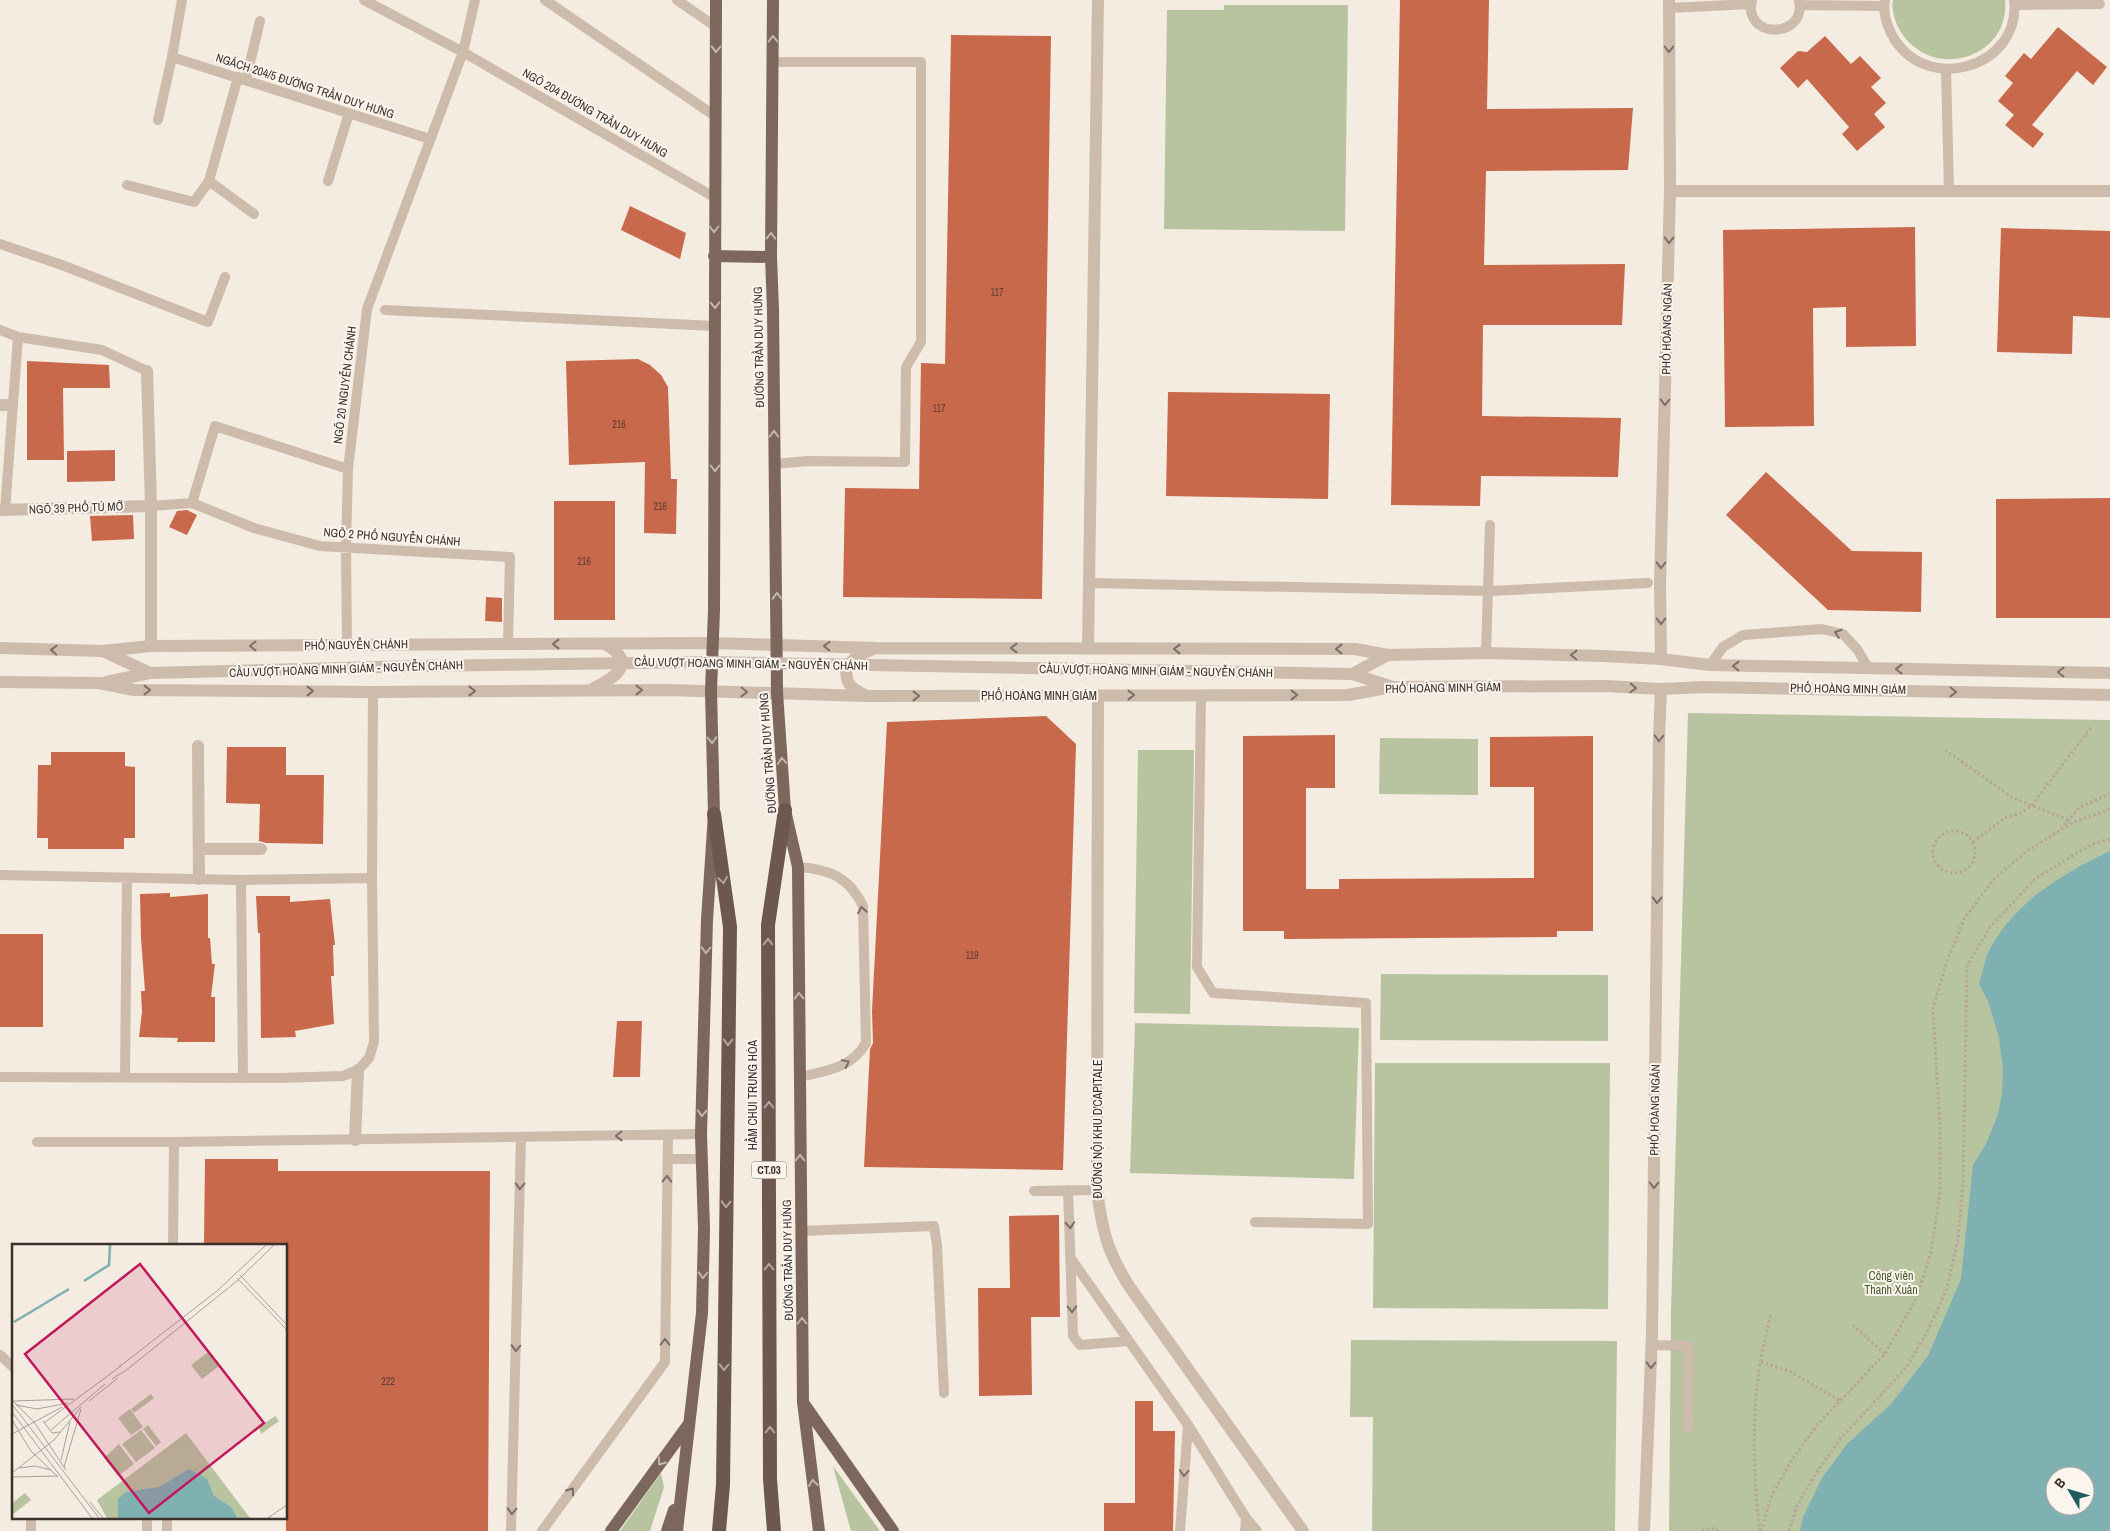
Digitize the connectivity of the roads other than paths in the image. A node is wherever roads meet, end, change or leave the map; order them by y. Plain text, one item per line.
1 (182, 0) edge
2 (364, 0) edge
3 (475, 0) edge
4 (545, 0) edge
5 (678, 0) edge
6 (716, 0) edge
7 (773, 0) edge
8 (1098, 0) edge
9 (1751, 2) edge
10 (1799, 2) edge
11 (2014, 2) edge
12 (1884, 3) edge
13 (1669, 4) edge
14 (2100, 4) dead end
15 (260, 21) dead end
16 (716, 27) junction
17 (463, 52) junction
18 (172, 57) junction
19 (773, 62) junction
20 (1946, 70) junction
21 (242, 78) junction
22 (349, 113) junction
23 (715, 116) junction
24 (158, 120) dead end
25 (430, 139) junction
26 (209, 181) junction
27 (328, 181) dead end
28 (127, 185) dead end
29 (1670, 191) junction
30 (1950, 191) junction
31 (2110, 191) edge
32 (714, 197) junction
33 (254, 214) dead end
34 (0, 244) edge
35 (714, 256) junction
36 (771, 258) junction
37 (225, 277) dead end
38 (385, 310) dead end
39 (715, 326) junction
40 (0, 330) edge
41 (18, 337) junction
42 (147, 371) joint
43 (6, 405) edge
44 (774, 464) junction
45 (348, 469) junction
46 (192, 503) junction
47 (151, 506) junction
48 (3, 510) edge
49 (1490, 525) dead end
50 (346, 548) junction
51 (1089, 583) junction
52 (1648, 584) dead end
53 (1489, 591) junction
54 (712, 643) junction
55 (348, 644) junction
56 (508, 644) junction
57 (605, 644) junction
58 (778, 645) junction
59 (151, 646) junction
60 (0, 648) edge
61 (876, 648) junction
62 (1088, 648) junction
63 (103, 651) junction
64 (1486, 653) junction
65 (1388, 655) junction
66 (1661, 659) junction
67 (1710, 665) junction
68 (1868, 669) junction
69 (150, 673) junction
70 (2110, 673) edge
71 (1352, 674) junction
72 (0, 682) edge
73 (99, 683) junction
74 (1392, 687) junction
75 (1661, 689) junction
76 (590, 690) junction
77 (711, 691) junction
78 (373, 692) junction
79 (777, 692) junction
80 (2110, 695) edge
81 (867, 696) junction
82 (1098, 696) junction
83 (1201, 696) junction
84 (198, 746) dead end
85 (785, 810) junction
86 (714, 814) junction
87 (199, 849) junction
88 (261, 849) dead end
89 (798, 866) junction
90 (0, 875) edge
91 (128, 878) junction
92 (372, 878) junction
93 (199, 879) junction
94 (241, 880) junction
95 (358, 1070) junction
96 (0, 1077) edge
97 (125, 1077) junction
98 (800, 1077) junction
99 (243, 1078) junction
100 (701, 1134) junction
101 (668, 1135) junction
102 (521, 1137) junction
103 (355, 1140) junction
104 (37, 1142) dead end
105 (174, 1142) junction
106 (668, 1159) junction
107 (702, 1159) junction
108 (1068, 1190) junction
109 (1097, 1190) junction
110 (1034, 1191) dead end
111 (1255, 1222) dead end
112 (801, 1232) junction
113 (173, 1244) edge
114 (1072, 1260) junction
115 (1129, 1341) junction
116 (1651, 1345) junction
117 (0, 1355) edge
118 (12, 1366) edge
119 (944, 1393) dead end
120 (803, 1402) junction
121 (690, 1422) junction
122 (1188, 1425) junction
123 (1688, 1428) dead end
124 (681, 1491) junction
125 (31, 1518) edge
126 (147, 1518) edge
127 (167, 1518) edge
128 (1246, 1518) junction
129 (31, 1531) edge
130 (147, 1531) edge
131 (167, 1531) edge
132 (511, 1531) edge
133 (542, 1531) edge
134 (611, 1531) edge
135 (667, 1531) edge
136 (677, 1531) edge
137 (718, 1531) edge
138 (774, 1531) edge
139 (819, 1531) edge
140 (893, 1531) edge
141 (1180, 1531) edge
142 (1245, 1531) edge
143 (1258, 1531) edge
144 (1303, 1531) edge
145 (1644, 1531) edge

1 - 18 lane
2 - 17 lane, NGÕ 204 ĐƯỜNG TRẦN DUY HƯNG
3 - 17 lane
4 - 23 lane
5 - 16 lane
6 - 16 main road
19 -> 7 main road, ĐƯỜNG TRẦN DUY HƯNG
8 - 51 street
9 - 10 lane
9 - 13 lane
10 - 12 lane
11 - 14 lane
11 - 20 lane
12 - 20 lane
13 -> 29 street, PHỐ HOÀNG NGÂN
15 - 21 lane
16 -> 23 main road
17 - 25 lane
17 - 32 lane, NGÕ 204 ĐƯỜNG TRẦN DUY HƯNG
18 - 21 lane, NGÁCH 204/5 ĐƯỜNG TRẦN DUY HƯNG
18 - 24 lane
36 -> 19 main road, ĐƯỜNG TRẦN DUY HƯNG
19 - 44 lane
20 - 30 lane
21 - 22 lane, NGÁCH 204/5 ĐƯỜNG TRẦN DUY HƯNG
21 - 26 lane
22 - 25 lane, NGÁCH 204/5 ĐƯỜNG TRẦN DUY HƯNG
22 - 27 lane
23 - 32 main road
25 - 45 lane, NGÕ 20 NGUYỄN CHÁNH
26 - 28 lane
26 - 33 lane
29 - 30 street
29 -> 66 street, PHỐ HOÀNG NGÂN
30 - 31 street
32 -> 35 main road
34 - 37 lane
35 - 36 main road
35 -> 39 main road
44 -> 36 main road, ĐƯỜNG TRẦN DUY HƯNG
38 - 39 lane
39 -> 54 main road
40 - 41 lane
41 - 42 lane
41 - 43 lane
42 - 47 street
43 - 48 lane
58 -> 44 main road, ĐƯỜNG TRẦN DUY HƯNG
45 - 46 lane
45 - 50 lane, NGÕ 20 NGUYỄN CHÁNH
46 - 47 lane
46 - 50 lane, NGÕ 2 PHỐ NGUYỄN CHÁNH
47 - 48 street, NGÕ 39 PHỐ TÚ MỠ
47 - 59 street
49 - 53 lane
50 - 55 lane, NGÕ 20 NGUYỄN CHÁNH
50 - 56 lane, NGÕ 2 PHỐ NGUYỄN CHÁNH
51 - 53 lane
51 - 62 street
52 - 53 lane
53 - 64 lane
54 - 57 street, PHỐ NGUYỄN CHÁNH
54 - 58 street, PHỐ NGUYỄN CHÁNH
54 - 77 main road
55 - 56 street, PHỐ NGUYỄN CHÁNH
55 -> 59 street, PHỐ NGUYỄN CHÁNH
57 -> 56 street, PHỐ NGUYỄN CHÁNH
57 - 76 street
61 -> 58 street, PHỐ HOÀNG MINH GIÁM
58 - 79 main road, ĐƯỜNG TRẦN DUY HƯNG
59 - 63 street, PHỐ NGUYỄN CHÁNH
63 -> 60 street, PHỐ NGUYỄN CHÁNH
62 -> 61 street, PHỐ HOÀNG MINH GIÁM
61 - 81 street
65 -> 62 street, PHỐ HOÀNG MINH GIÁM
63 - 69 street, CẦU VƯỢT HOÀNG MINH GIÁM - NGUYỄN CHÁNH
64 - 65 street, PHỐ HOÀNG MINH GIÁM
66 -> 64 street, PHỐ HOÀNG MINH GIÁM
65 - 71 street, CẦU VƯỢT HOÀNG MINH GIÁM - NGUYỄN CHÁNH
66 - 67 street, PHỐ HOÀNG MINH GIÁM
68 -> 67 street, PHỐ HOÀNG MINH GIÁM
68 -> 67 lane
70 -> 68 street, PHỐ HOÀNG MINH GIÁM
69 - 71 street, CẦU VƯỢT HOÀNG MINH GIÁM - NGUYỄN CHÁNH, bridge
69 - 73 street, CẦU VƯỢT HOÀNG MINH GIÁM - NGUYỄN CHÁNH
71 - 74 street, CẦU VƯỢT HOÀNG MINH GIÁM - NGUYỄN CHÁNH
72 - 73 street
73 -> 78 street
74 -> 75 street, PHỐ HOÀNG MINH GIÁM
83 -> 74 street, PHỐ HOÀNG MINH GIÁM
75 -> 80 street, PHỐ HOÀNG MINH GIÁM
75 -> 116 street, PHỐ HOÀNG NGÂN
76 -> 77 street
78 -> 76 street
77 -> 79 street, PHỐ HOÀNG MINH GIÁM
77 -> 86 main road
78 - 92 lane
79 - 81 street, PHỐ HOÀNG MINH GIÁM
85 -> 79 main road, ĐƯỜNG TRẦN DUY HƯNG
81 -> 82 street, PHỐ HOÀNG MINH GIÁM
82 -> 83 street, PHỐ HOÀNG MINH GIÁM
82 - 109 street, ĐƯỜNG NỘI KHU D'CAPITALE
83 - 111 lane
84 - 87 street
85 - 89 main road, ĐƯỜNG TRẦN DUY HƯNG
138 -> 85 highway, HẦM CHUI TRUNG HÒA / CT.03
86 -> 100 main road
86 -> 137 highway, HẦM CHUI TRUNG HÒA
87 - 88 street
87 - 93 street
98 -> 89 main road, ĐƯỜNG TRẦN DUY HƯNG
98 -> 89 lane
90 - 91 lane
91 - 93 lane
91 - 97 lane
92 - 94 lane
92 - 95 lane
93 - 94 lane
94 - 99 lane
95 - 99 lane
95 - 103 street
96 - 97 lane
97 - 99 lane
112 -> 98 main road, ĐƯỜNG TRẦN DUY HƯNG
100 - 101 lane
100 - 107 main road
101 -> 102 lane
101 - 106 lane
102 - 103 lane
102 -> 132 lane
103 - 105 lane
104 - 105 lane
105 - 113 lane
106 - 107 lane
133 -> 106 lane
107 -> 121 main road
108 - 109 lane
108 - 110 lane
108 -> 114 lane
109 - 144 street, ĐƯỜNG NỘI KHU D'CAPITALE
112 - 119 lane
120 -> 112 main road, ĐƯỜNG TRẦN DUY HƯNG
114 - 115 lane
114 -> 115 lane
115 - 122 lane
116 - 123 lane
116 -> 145 street, PHỐ HOÀNG NGÂN
117 - 118 lane
139 -> 120 main road, ĐƯỜNG TRẦN DUY HƯNG
120 - 140 main road
121 - 124 main road
121 -> 134 main road
122 - 128 lane
122 -> 141 lane
124 - 135 main road
124 - 136 main road
125 - 129 lane
126 - 130 lane
127 - 131 lane
128 - 142 lane
128 - 143 lane

